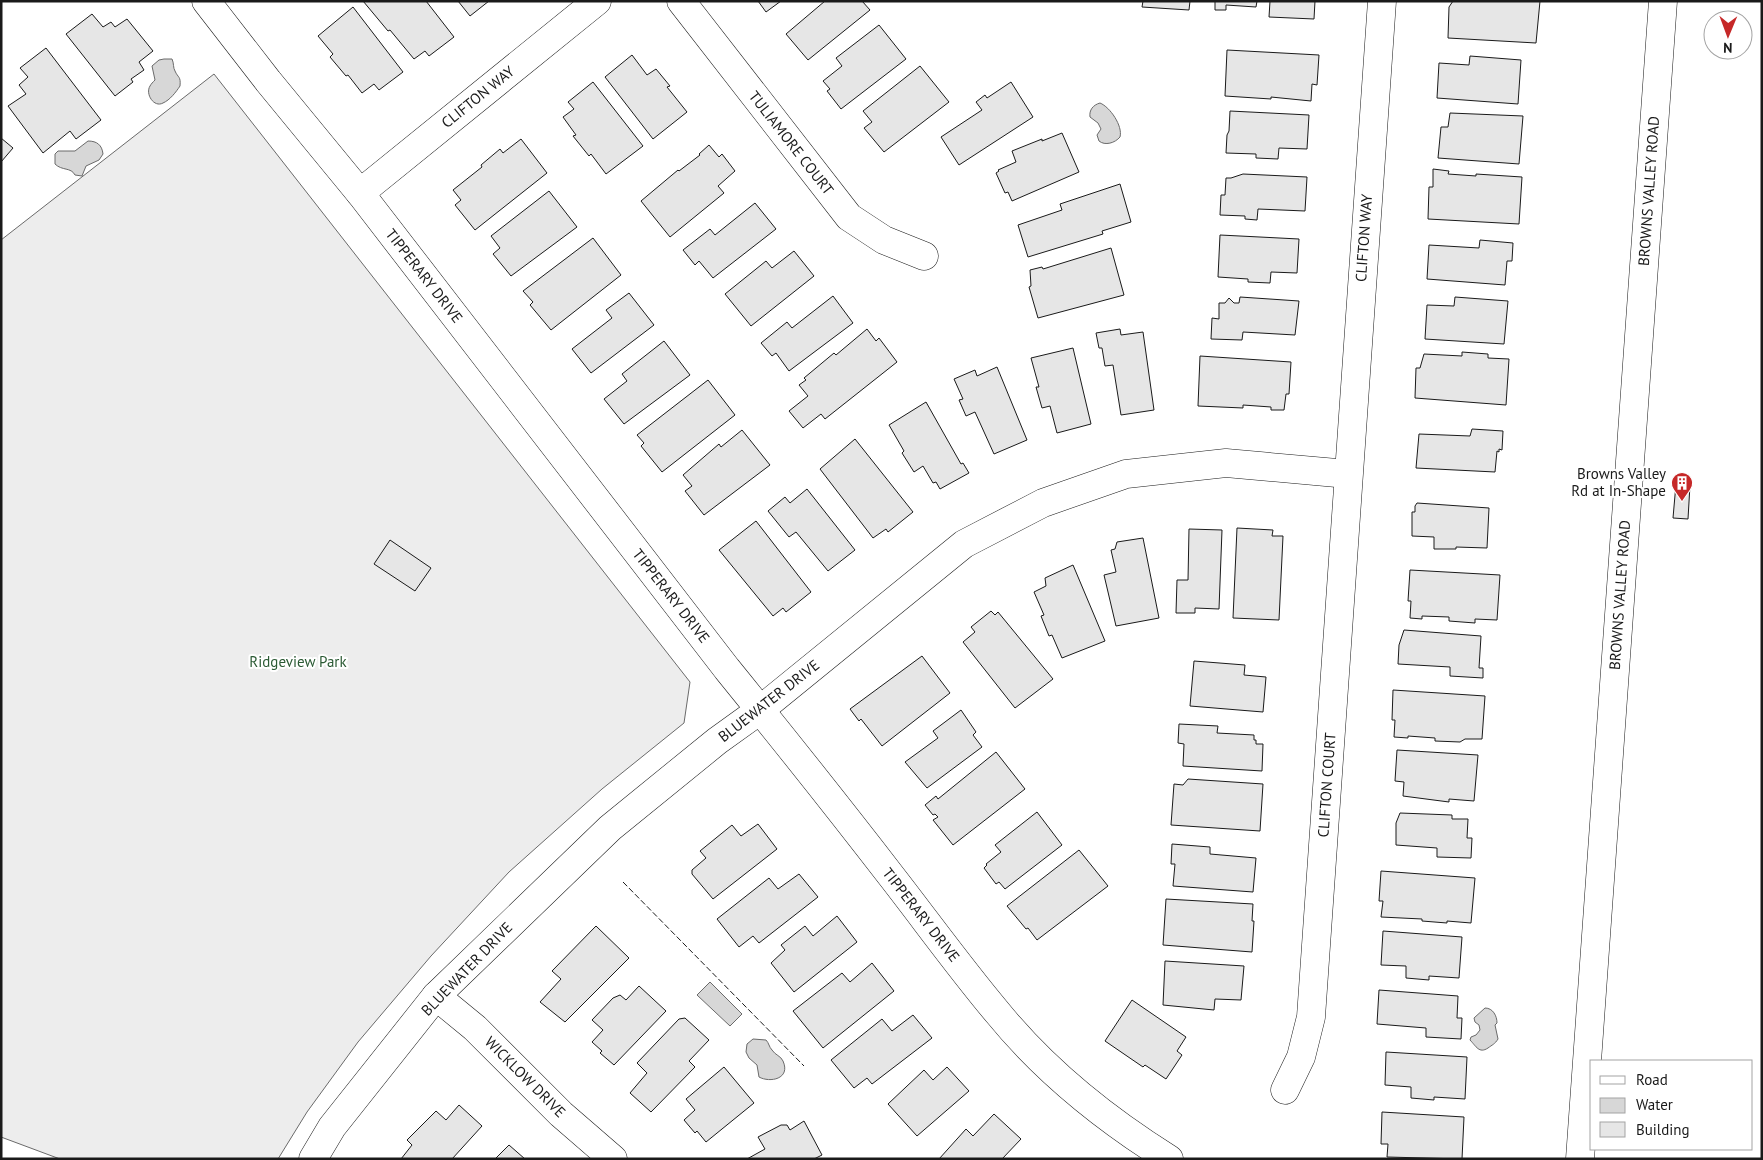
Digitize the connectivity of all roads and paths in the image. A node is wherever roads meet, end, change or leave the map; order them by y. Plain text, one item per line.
1 (206, 1) edge
2 (596, 1) edge
3 (681, 1) edge
4 (1382, 1) edge
5 (1662, 1) edge
6 (360, 193) junction
7 (924, 256) dead end
8 (1348, 474) junction
9 (760, 710) junction
10 (436, 996) junction
11 (1285, 1090) dead end
12 (313, 1159) edge
13 (612, 1159) edge
14 (1169, 1159) edge
15 (1580, 1159) edge

1 - 6 street, TIPPERARY DRIVE
2 - 6 street, CLIFTON WAY
3 - 7 street, TULIAMORE COURT
4 - 8 street, CLIFTON WAY
5 - 15 street, BROWNS VALLEY ROAD
6 - 9 street, TIPPERARY DRIVE
8 - 9 street, BLUEWATER DRIVE
8 - 11 street, CLIFTON COURT
9 - 10 street, BLUEWATER DRIVE
9 - 14 street, TIPPERARY DRIVE
10 - 12 street, BLUEWATER DRIVE
10 - 13 street, WICKLOW DRIVE

